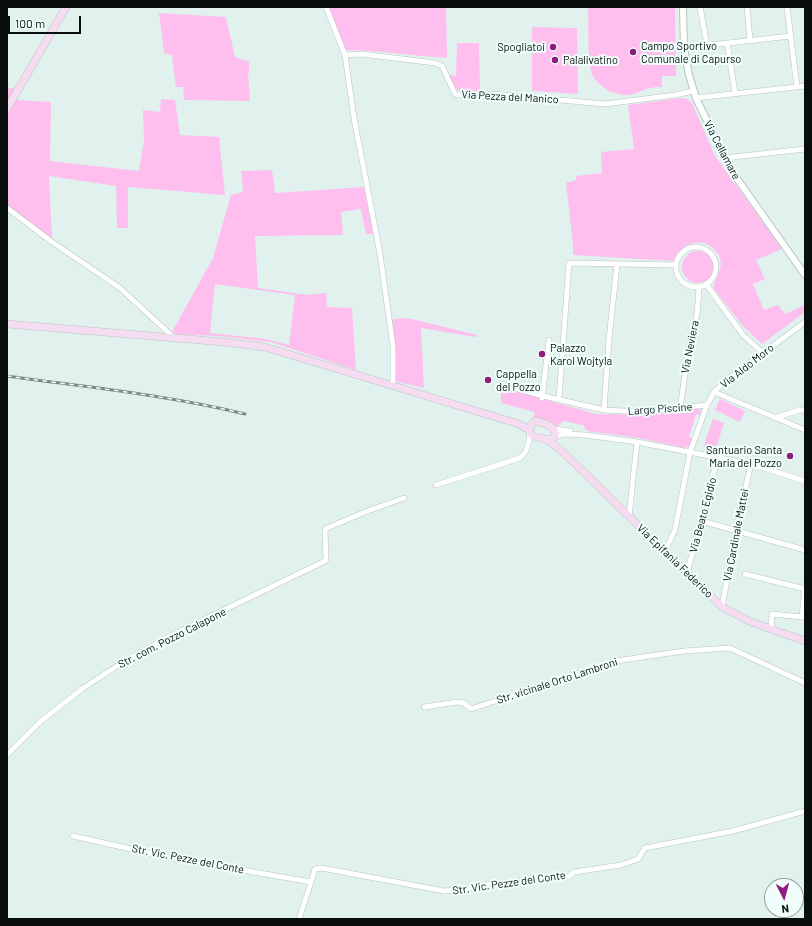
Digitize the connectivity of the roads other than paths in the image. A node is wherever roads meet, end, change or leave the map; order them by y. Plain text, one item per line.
1 (66, 7) edge
2 (326, 7) edge
3 (683, 7) edge
4 (700, 7) edge
5 (747, 7) edge
6 (788, 7) edge
7 (791, 36) junction
8 (750, 40) junction
9 (727, 43) junction
10 (707, 45) junction
11 (684, 48) junction
12 (345, 55) junction
13 (805, 86) edge
14 (797, 87) junction
15 (693, 91) junction
16 (735, 94) junction
17 (696, 98) junction
18 (7, 109) edge
19 (805, 150) edge
20 (725, 158) junction
21 (7, 208) edge
22 (617, 264) junction
23 (676, 265) junction
24 (805, 274) edge
25 (706, 284) junction
26 (699, 287) junction
27 (805, 322) edge
28 (7, 324) edge
29 (172, 338) junction
30 (549, 340) dead end
31 (763, 353) junction
32 (501, 384) dead end
33 (393, 386) junction
34 (714, 392) junction
35 (543, 397) junction
36 (559, 399) junction
37 (707, 405) junction
38 (680, 408) junction
39 (604, 410) junction
40 (805, 410) edge
41 (490, 415) junction
42 (775, 418) junction
43 (533, 423) junction
44 (805, 430) edge
45 (530, 432) junction
46 (555, 434) junction
47 (539, 438) junction
48 (548, 440) junction
49 (637, 442) junction
50 (526, 450) junction
51 (690, 452) junction
52 (564, 453) junction
53 (718, 457) junction
54 (751, 464) junction
55 (805, 481) edge
56 (436, 485) dead end
57 (404, 498) dead end
58 (629, 517) junction
59 (702, 521) junction
60 (736, 530) junction
61 (805, 550) edge
62 (665, 551) junction
63 (687, 573) junction
64 (745, 574) dead end
65 (805, 587) edge
66 (722, 607) junction
67 (771, 630) junction
68 (805, 641) edge
69 (805, 683) edge
70 (424, 707) dead end
71 (7, 755) edge
72 (805, 811) edge
73 (74, 836) dead end
74 (311, 882) junction
75 (299, 919) edge

1 - 18 main road
2 - 12 street
3 - 11 street, Via Cellamare
4 - 10 street
5 - 8 street
6 - 7 street
7 - 8 street
7 - 14 street
8 - 9 street
9 - 10 street
9 - 16 street
10 - 11 street
11 - 15 street, Via Cellamare
12 - 15 street, Via Pezza del Manico
12 - 33 street
13 - 14 street
14 - 16 street
15 - 17 street, Via Cellamare
16 - 17 street
17 - 20 street, Via Cellamare
19 - 20 street
20 - 24 street, Via Cellamare
21 - 29 street
22 - 23 street
22 - 36 street
22 - 39 street
23 - 25 street
23 - 26 street
25 - 26 street
25 - 31 street
26 - 38 street, Via Neviera
27 - 31 street, Via Aldo Moro
28 - 29 main road
29 - 33 main road
30 - 35 street
31 - 34 street, Via Aldo Moro
32 - 35 street, Largo Piscine
33 - 41 main road
34 - 37 street, Via Aldo Moro
34 - 42 street
35 - 36 street, Largo Piscine
36 - 39 street, Largo Piscine
37 - 38 street, Largo Piscine
37 - 51 street, Via Aldo Moro
38 - 39 street, Largo Piscine
40 - 42 street
41 - 43 main road
41 - 45 main road
42 - 44 street
43 - 45 main road
43 - 46 main road
45 - 47 main road
45 - 50 street
46 - 48 main road
46 - 49 street
46 - 52 main road, Via Epifania Federico
47 - 48 main road
47 - 50 street
48 - 52 main road, Via Epifania Federico
49 - 51 street
49 - 58 street
50 - 56 street
51 - 53 street
51 - 62 street, Via Aldo Moro
52 - 58 main road, Via Epifania Federico
53 - 54 street
53 - 59 street, Via Beato Egidio
54 - 55 street
54 - 60 street, Via Cardinale Mattei
57 - 71 street, Str. com. Pozzo Calapone
58 - 62 main road, Via Epifania Federico
59 - 60 street
59 - 63 street, Via Beato Egidio
60 - 61 street
60 - 66 street, Via Cardinale Mattei
62 - 63 main road, Via Epifania Federico
63 - 66 main road, Via Epifania Federico
64 - 65 street
65 - 67 street
66 - 67 main road, Via Epifania Federico
67 - 68 main road, Via Epifania Federico
69 - 70 street, Str. vicinale Orto Lambroni
72 - 74 street, Str. Vic. Pezze del Conte
73 - 74 street, Str. Vic. Pezze del Conte
74 - 75 street

